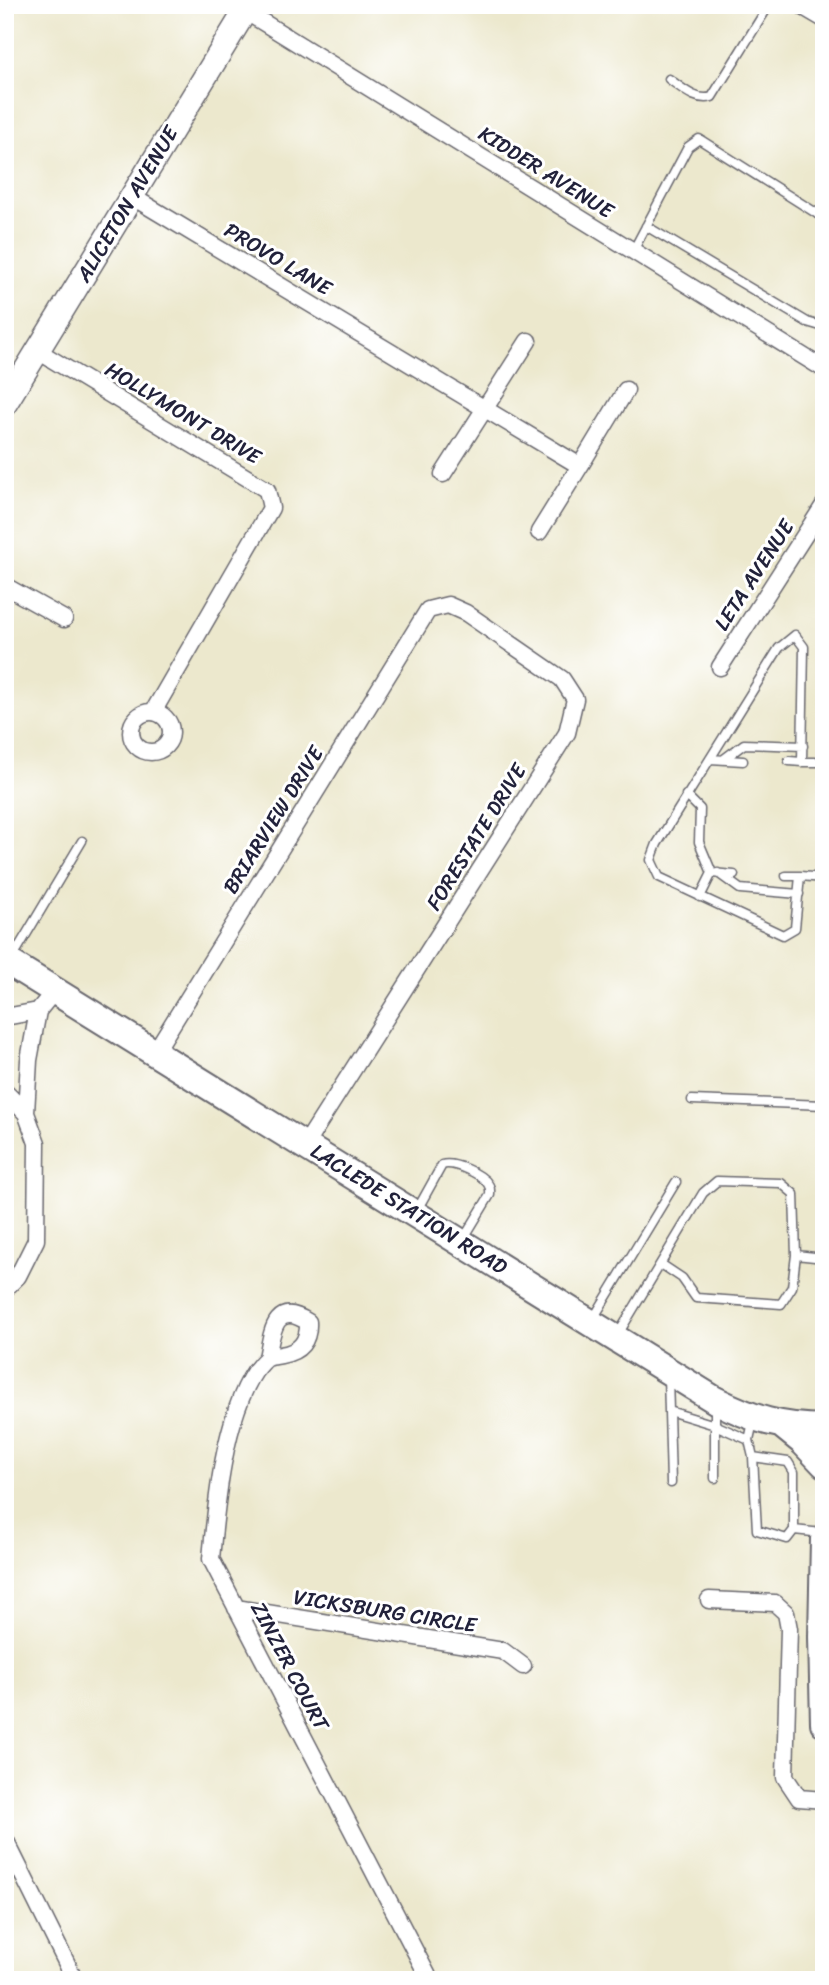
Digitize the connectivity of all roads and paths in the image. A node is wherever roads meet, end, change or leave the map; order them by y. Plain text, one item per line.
1 (769, 5) edge
2 (807, 5) edge
3 (247, 8) edge
4 (824, 15) edge
5 (669, 79) dead end
6 (131, 196) junction
7 (824, 218) edge
8 (646, 226) junction
9 (633, 251) junction
10 (824, 327) edge
11 (528, 341) dead end
12 (38, 351) junction
13 (824, 369) edge
14 (626, 390) dead end
15 (5, 404) edge
16 (486, 409) junction
17 (579, 466) junction
18 (443, 474) dead end
19 (824, 505) edge
20 (540, 532) dead end
21 (5, 586) edge
22 (428, 610) joint
23 (64, 619) dead end
24 (720, 667) dead end
25 (153, 712) dead end
26 (803, 746) junction
27 (710, 759) junction
28 (724, 759) junction
29 (743, 761) dead end
30 (789, 761) dead end
31 (802, 762) junction
32 (824, 762) edge
33 (686, 795) junction
34 (82, 841) dead end
35 (715, 873) junction
36 (734, 875) dead end
37 (786, 876) dead end
38 (800, 876) junction
39 (824, 878) edge
40 (799, 894) junction
41 (700, 897) junction
42 (7, 961) edge
43 (55, 990) junction
44 (38, 1012) junction
45 (5, 1017) edge
46 (155, 1052) junction
47 (5, 1092) edge
48 (692, 1100) dead end
49 (824, 1105) edge
50 (26, 1113) junction
51 (306, 1145) junction
52 (676, 1182) dead end
53 (415, 1212) junction
54 (462, 1241) junction
55 (796, 1255) junction
56 (824, 1258) edge
57 (661, 1264) junction
58 (5, 1289) edge
59 (592, 1322) junction
60 (617, 1337) junction
61 (267, 1358) dead end
62 (668, 1370) junction
63 (669, 1411) junction
64 (715, 1413) junction
65 (782, 1425) junction
66 (824, 1428) edge
67 (751, 1429) junction
68 (753, 1457) junction
69 (824, 1464) edge
70 (715, 1478) dead end
71 (671, 1483) dead end
72 (794, 1530) junction
73 (824, 1533) edge
74 (824, 1539) edge
75 (709, 1600) dead end
76 (236, 1608) junction
77 (523, 1666) dead end
78 (824, 1723) edge
79 (824, 1800) edge
80 (5, 1839) edge
81 (75, 1980) edge
82 (430, 1980) edge

1 - 5 lane
2 - 4 street
3 - 6 street, ALICETON AVENUE
3 - 9 street, KIDDER AVENUE
6 - 12 street, ALICETON AVENUE
6 - 16 street, PROVO LANE
7 - 8 lane
8 - 9 lane
8 - 10 lane
9 - 13 street, KIDDER AVENUE
11 - 16 street
12 - 15 street, ALICETON AVENUE
12 - 25 street, HOLLYMONT DRIVE
14 - 17 street
16 - 17 street, PROVO LANE
16 - 18 street
17 - 20 street
19 - 24 street, LETA AVENUE
21 - 23 street
22 - 46 street, BRIARVIEW DRIVE
22 - 51 street, FORESTATE DRIVE
26 - 27 lane
26 - 28 lane
26 - 31 lane
27 - 28 lane
27 - 33 lane
28 - 29 lane
30 - 31 lane
31 - 32 lane
33 - 35 lane
33 - 41 lane
34 - 42 lane
35 - 36 lane
35 - 40 lane
35 - 41 lane
37 - 38 lane
38 - 39 lane
38 - 40 lane
40 - 41 lane
42 - 43 main road, LACLEDE STATION ROAD
43 - 44 street
43 - 46 main road, LACLEDE STATION ROAD
44 - 45 street
44 - 50 street
46 - 51 main road, LACLEDE STATION ROAD
47 - 50 street
48 - 49 lane
50 - 58 street
51 - 53 main road, LACLEDE STATION ROAD
52 - 59 lane
53 - 54 main road, LACLEDE STATION ROAD
53 - 54 lane
54 - 59 main road, LACLEDE STATION ROAD
55 - 56 lane
55 - 57 lane
55 - 57 lane
57 - 60 lane
59 - 60 main road, LACLEDE STATION ROAD
60 - 62 main road, LACLEDE STATION ROAD
61 - 76 street, ZINZER COURT
62 - 63 lane
62 - 64 main road, LACLEDE STATION ROAD
63 - 64 lane
63 - 71 lane
64 - 67 main road, LACLEDE STATION ROAD
64 - 70 lane
65 - 66 main road, LACLEDE STATION ROAD
65 - 67 main road, LACLEDE STATION ROAD
65 - 69 main road
67 - 68 lane
68 - 72 lane
68 - 72 lane
72 - 73 lane
74 - 78 main road
75 - 79 street
76 - 77 street, VICKSBURG CIRCLE
76 - 82 street, ZINZER COURT
80 - 81 street

